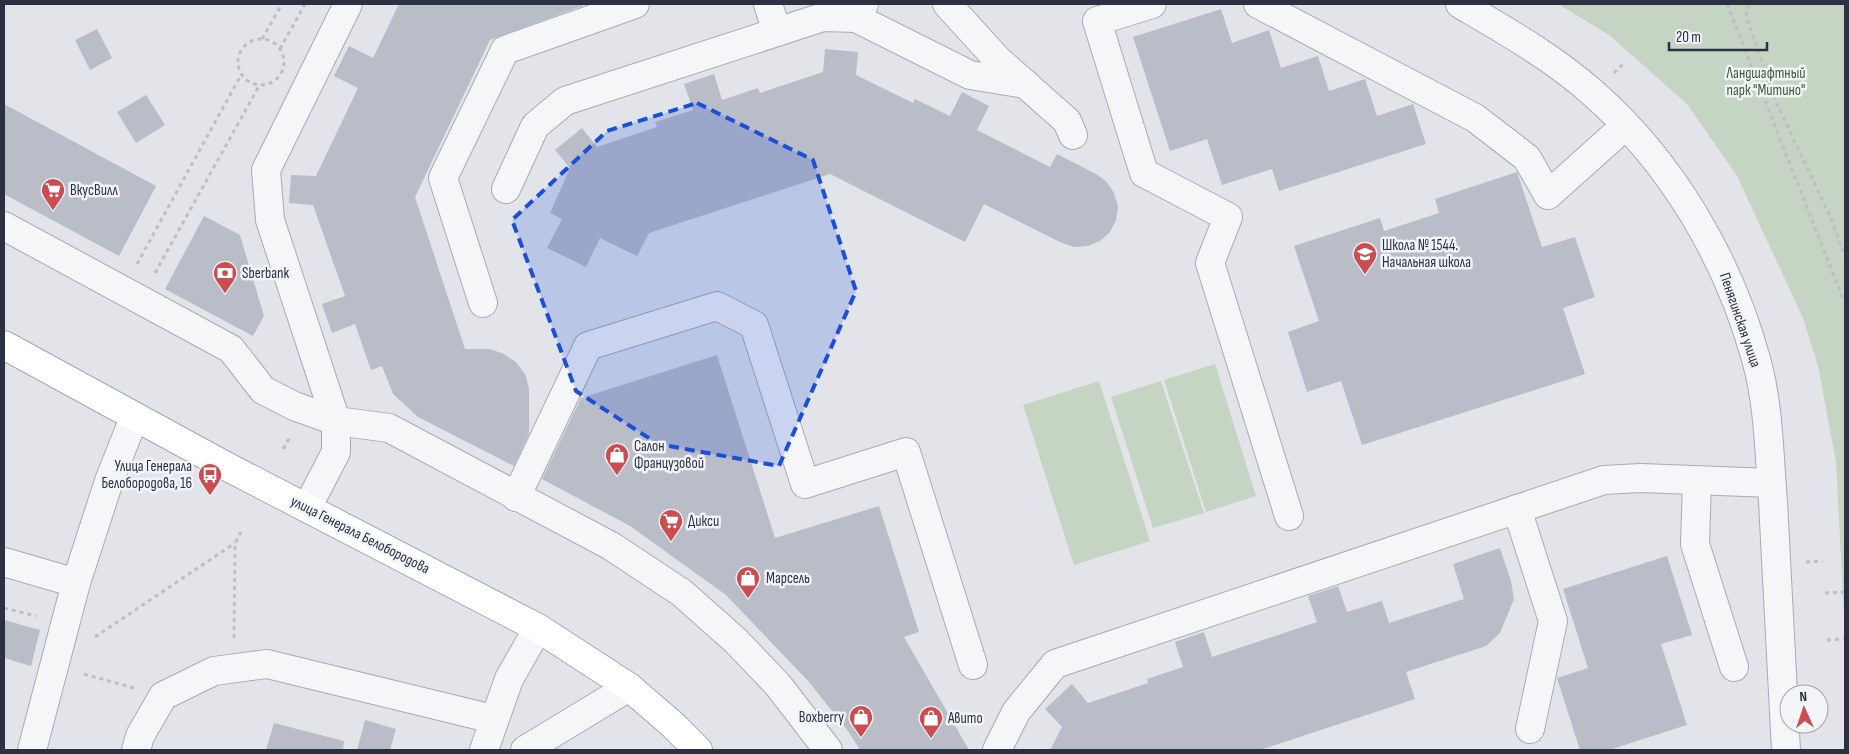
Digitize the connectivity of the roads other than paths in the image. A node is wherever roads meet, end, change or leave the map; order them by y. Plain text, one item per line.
1 (348, 4) edge
2 (635, 4) edge
3 (768, 4) edge
4 (947, 4) edge
5 (1152, 4) edge
6 (1258, 4) edge
7 (1460, 4) edge
8 (860, 11) edge
9 (777, 32) junction
10 (1026, 84) junction
11 (1626, 126) junction
12 (1074, 135) dead end
13 (506, 188) dead end
14 (4, 226) edge
15 (483, 303) dead end
16 (4, 346) edge
17 (134, 418) junction
18 (336, 421) junction
19 (1697, 481) junction
20 (1771, 483) junction
21 (516, 498) junction
22 (307, 508) junction
23 (1517, 509) junction
24 (1289, 516) dead end
25 (4, 562) edge
26 (76, 583) junction
27 (538, 628) junction
28 (973, 665) dead end
29 (1734, 667) dead end
30 (629, 687) junction
31 (493, 719) junction
32 (1530, 729) dead end
33 (32, 750) edge
34 (136, 750) edge
35 (484, 750) edge
36 (525, 750) edge
37 (698, 750) edge
38 (828, 750) edge
39 (997, 750) edge
40 (1786, 750) edge

1 - 18 street
2 - 15 street
3 - 9 street
4 - 10 street
5 - 24 street
6 - 11 street
7 - 11 street, Пенягинская улица
8 - 9 street
8 - 10 street
9 - 13 street
10 - 12 street
11 - 20 street, Пенягинская улица
14 - 18 street
16 - 17 main road, улица Генерала Белобородова
17 - 22 main road, улица Генерала Белобородова
17 - 26 street
18 - 21 street
18 - 22 street
19 - 20 street
19 - 23 street
19 - 29 street
20 - 40 street, Пенягинская улица
21 - 28 street
21 - 38 street
22 - 27 main road, улица Генерала Белобородова
23 - 32 street
23 - 39 street
25 - 26 street
26 - 33 street
27 - 30 main road, улица Генерала Белобородова
27 - 31 street
30 - 36 street
30 - 37 main road, улица Генерала Белобородова
31 - 34 street
31 - 35 street

